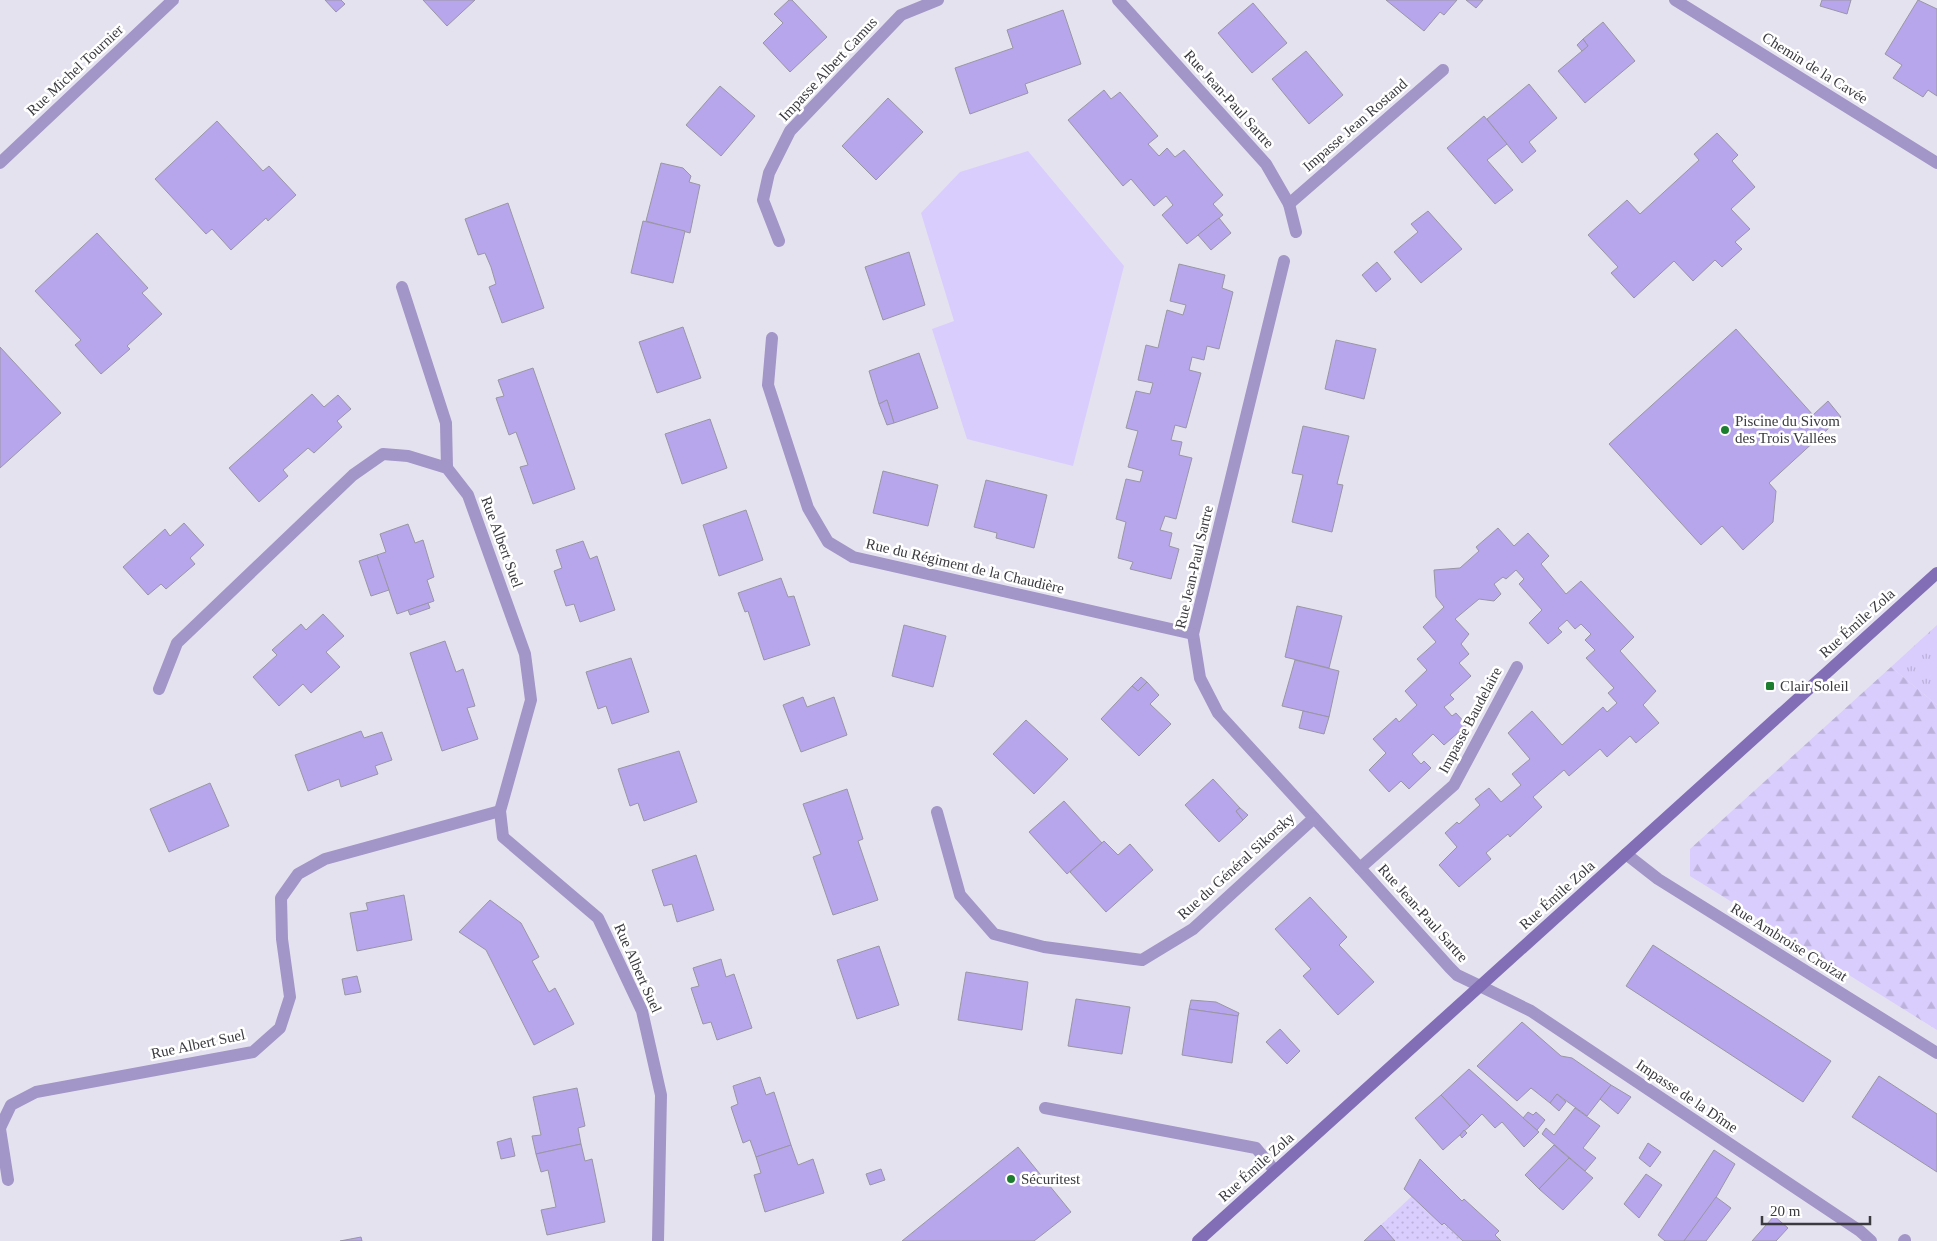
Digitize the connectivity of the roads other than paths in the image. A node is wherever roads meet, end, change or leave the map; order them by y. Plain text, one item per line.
1 (173, 0) edge
2 (938, 0) edge
3 (1118, 0) edge
4 (1675, 0) edge
5 (1443, 70) dead end
6 (0, 163) edge
7 (1937, 163) edge
8 (1289, 204) junction
9 (1296, 232) dead end
10 (779, 241) dead end
11 (1284, 261) dead end
12 (402, 287) dead end
13 (772, 338) dead end
14 (447, 468) junction
15 (1937, 573) edge
16 (1193, 634) junction
17 (1517, 667) dead end
18 (159, 689) dead end
19 (500, 811) junction
20 (937, 812) dead end
21 (1314, 818) junction
22 (1626, 854) junction
23 (1360, 868) junction
24 (1480, 986) junction
25 (1937, 1053) edge
26 (1045, 1108) dead end
27 (0, 1128) edge
28 (1276, 1171) junction
29 (8, 1180) dead end
30 (658, 1241) edge
31 (1198, 1241) edge
32 (1872, 1241) edge

1 - 6 street, Rue Michel Tournier
2 - 10 street, Impasse Albert Camus
3 - 8 street, Rue Jean-Paul Sartre
4 - 7 street, Chemin de la Cavée
5 - 8 street, Impasse Jean Rostand
8 - 9 street, Rue Jean-Paul Sartre
11 - 16 street, Rue Jean-Paul Sartre
12 - 14 street
13 - 16 street, Rue du Régiment de la Chaudière
14 - 18 street
14 - 19 street, Rue Albert Suel
15 - 22 main road, Rue Émile Zola
16 - 21 street, Rue Jean-Paul Sartre
17 - 23 street, Impasse Baudelaire
19 - 27 street, Rue Albert Suel
19 - 30 street, Rue Albert Suel
20 - 21 street, Rue du Général Sikorsky
21 - 23 street, Rue Jean-Paul Sartre
22 - 24 main road, Rue Émile Zola
22 - 25 street, Rue Ambroise Croizat
23 - 24 street, Rue Jean-Paul Sartre
24 - 28 main road, Rue Émile Zola
24 - 32 street, Impasse de la Dîme
26 - 28 street
27 - 29 street, Rue Albert Suel
28 - 31 main road, Rue Émile Zola

